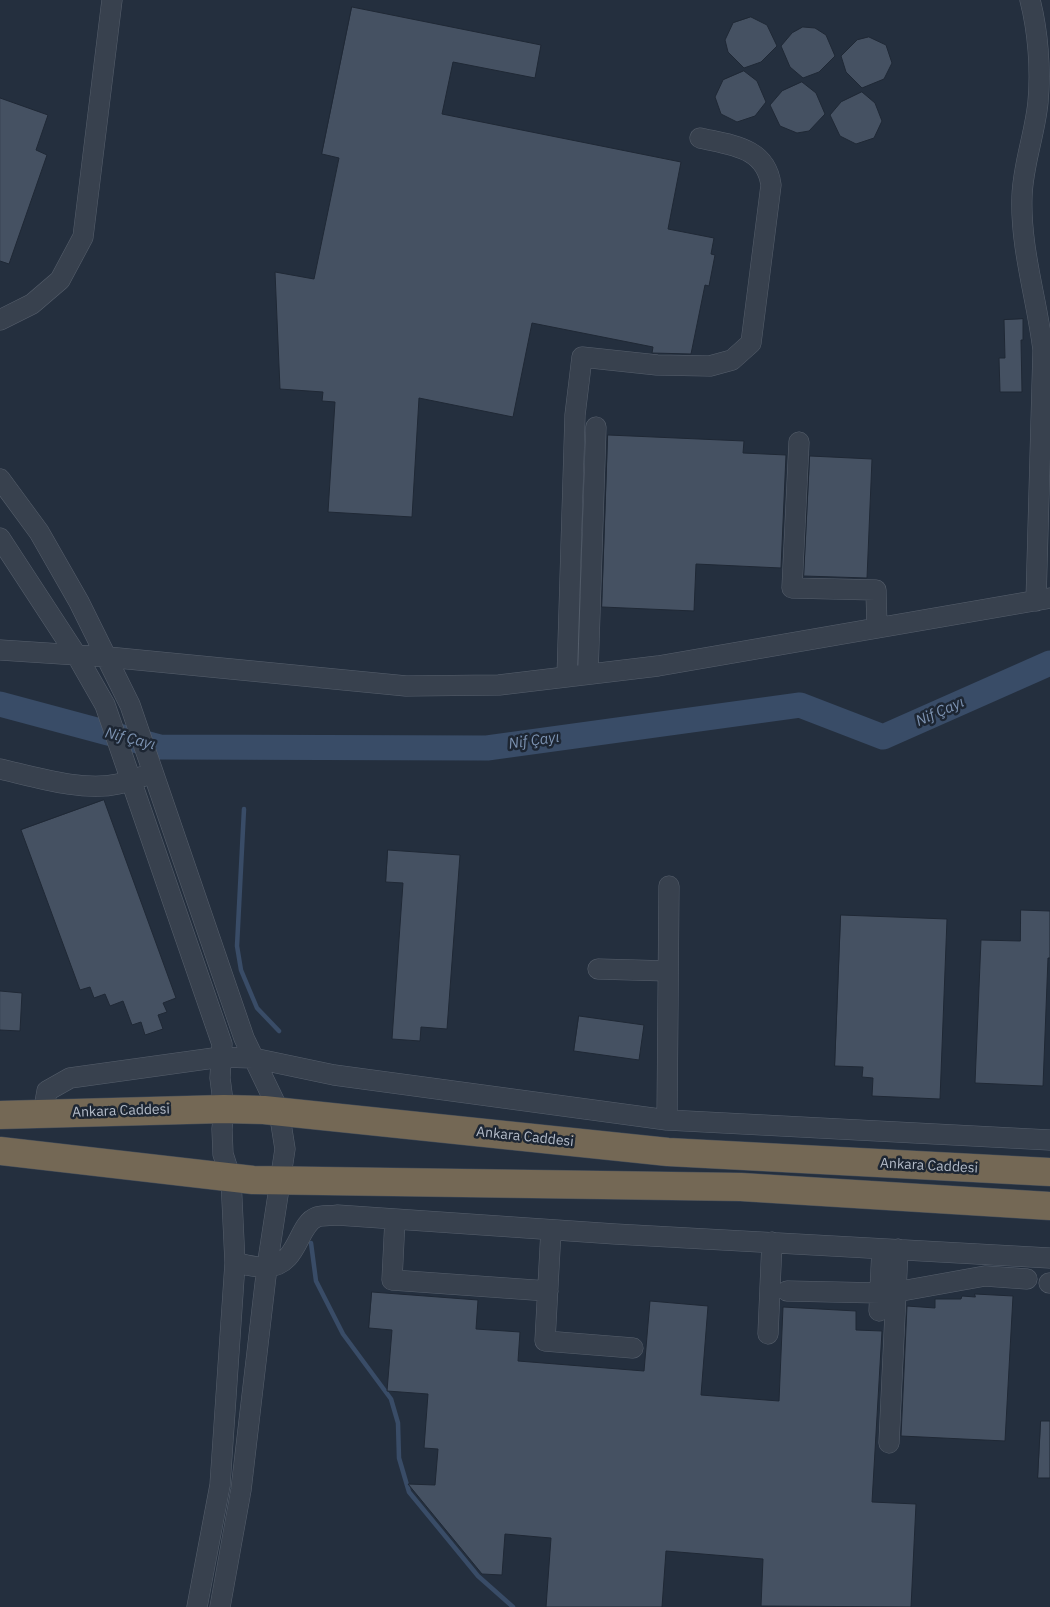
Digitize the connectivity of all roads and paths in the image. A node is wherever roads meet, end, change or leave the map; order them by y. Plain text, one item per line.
1 (112, 0) edge
2 (1030, 0) edge
3 (700, 138) dead end
4 (0, 320) edge
5 (596, 427) dead end
6 (799, 442) dead end
7 (0, 479) edge
8 (0, 538) edge
9 (1043, 600) edge
10 (877, 628) junction
11 (0, 650) edge
12 (76, 656) junction
13 (108, 657) junction
14 (588, 674) junction
15 (567, 677) junction
16 (150, 765) junction
17 (0, 769) edge
18 (131, 780) junction
19 (669, 886) dead end
20 (598, 969) dead end
21 (668, 971) junction
22 (221, 1057) junction
23 (253, 1058) junction
24 (224, 1108) junction
25 (279, 1111) junction
26 (43, 1114) junction
27 (0, 1115) edge
28 (667, 1120) junction
29 (1050, 1140) edge
30 (0, 1151) edge
31 (1050, 1172) edge
32 (231, 1179) junction
33 (281, 1181) junction
34 (1050, 1206) edge
35 (394, 1219) junction
36 (551, 1230) junction
37 (772, 1242) junction
38 (890, 1249) junction
39 (1050, 1258) edge
40 (235, 1263) junction
41 (267, 1267) junction
42 (1027, 1280) dead end
43 (548, 1291) junction
44 (787, 1291) dead end
45 (885, 1299) junction
46 (768, 1334) dead end
47 (634, 1348) dead end
48 (889, 1443) dead end
49 (197, 1607) edge
50 (220, 1607) edge

1 - 4 street
2 - 9 street
3 - 15 street
5 - 14 street
6 - 10 street
7 - 13 street
8 - 12 street
9 - 10 street
10 - 14 street
11 - 12 street
12 - 13 street
12 - 18 street
13 - 15 street
13 - 16 street
14 - 15 street
16 - 18 street
16 - 23 street
17 - 18 street
18 - 22 street
19 - 21 street
20 - 21 street
21 - 28 street
22 - 23 street
22 - 24 street
22 - 26 street
23 - 25 street
23 - 28 street
24 - 25 highway, Ankara Caddesi
24 - 26 highway, Ankara Caddesi
24 - 32 street
25 - 31 highway, Ankara Caddesi
25 - 33 street
26 - 27 highway, Ankara Caddesi
28 - 29 street
30 - 32 highway
32 - 33 highway
32 - 40 street
33 - 34 highway
33 - 41 street
35 - 36 street
35 - 41 street
35 - 43 street
36 - 37 street
36 - 43 street
37 - 38 street
37 - 46 street
38 - 39 street
38 - 45 street
40 - 41 street
40 - 49 street
41 - 50 street
42 - 45 street
43 - 47 street
44 - 45 street
45 - 48 street

